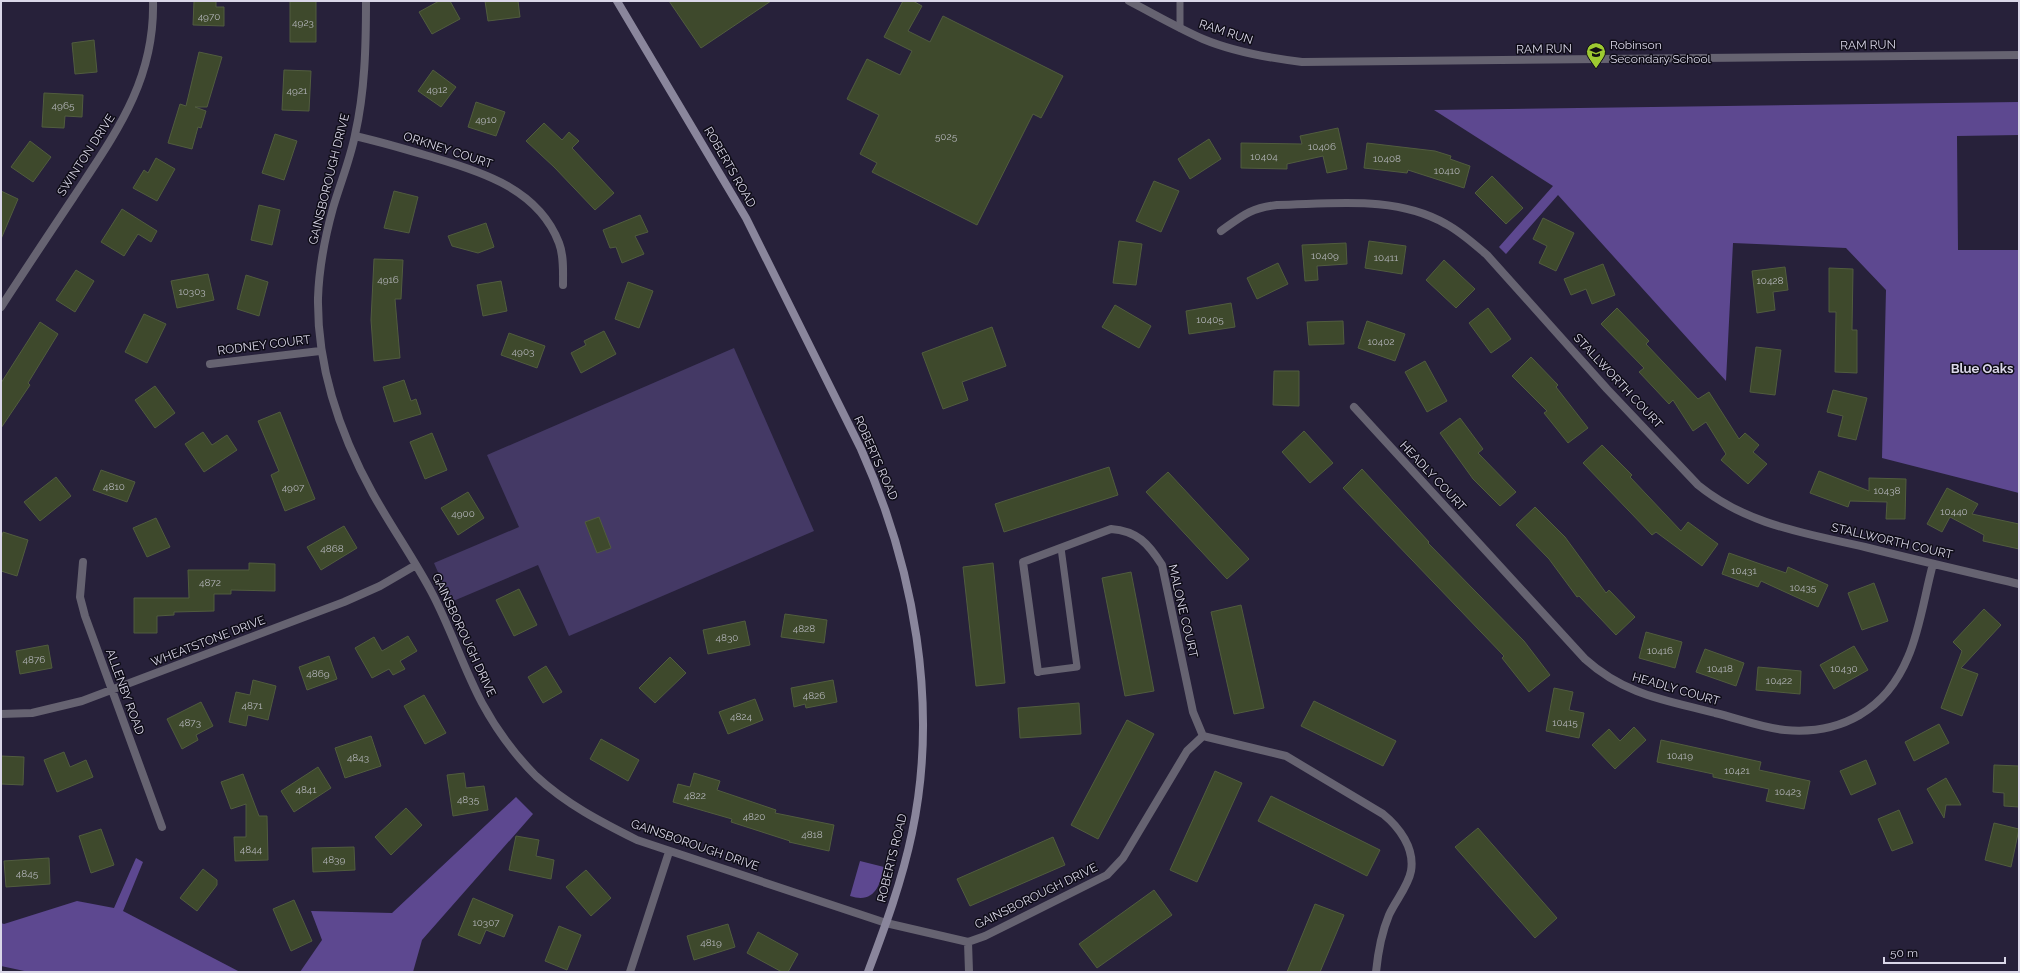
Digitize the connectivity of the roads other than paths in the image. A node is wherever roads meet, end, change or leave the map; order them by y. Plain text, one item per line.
1 (153, 1) edge
2 (366, 1) edge
3 (617, 1) edge
4 (1129, 1) edge
5 (1180, 1) edge
6 (1180, 28) junction
7 (2019, 55) edge
8 (355, 136) junction
9 (1221, 231) dead end
10 (563, 285) dead end
11 (1, 307) edge
12 (320, 351) junction
13 (210, 364) dead end
14 (1354, 407) dead end
15 (1061, 548) junction
16 (83, 562) dead end
17 (1933, 564) junction
18 (416, 565) junction
19 (2019, 584) edge
20 (1038, 672) joint
21 (111, 690) junction
22 (1, 714) edge
23 (1203, 736) junction
24 (162, 827) dead end
25 (669, 852) junction
26 (886, 923) junction
27 (968, 942) junction
28 (630, 972) edge
29 (868, 972) edge
30 (969, 972) edge
31 (1376, 972) edge

1 - 11 street, SWINTON DRIVE
2 - 8 street, GAINSBOROUGH DRIVE
3 - 26 main road, ROBERTS ROAD
4 - 6 street, RAM RUN
5 - 6 lane
6 - 7 street, RAM RUN
8 - 10 street, ORKNEY COURT
8 - 12 street, GAINSBOROUGH DRIVE
9 - 17 street, STALLWORTH COURT
12 - 13 street, RODNEY COURT
12 - 18 street, GAINSBOROUGH DRIVE
14 - 17 street, HEADLY COURT
15 - 20 street, MALONE COURT
15 - 20 lane
15 - 23 street, MALONE COURT
16 - 21 street, ALLENBY ROAD
17 - 19 street, STALLWORTH COURT
18 - 21 street, WHEATSTONE DRIVE
18 - 25 street, GAINSBOROUGH DRIVE
21 - 22 street, WHEATSTONE DRIVE
21 - 24 street, ALLENBY ROAD
23 - 27 street, GAINSBOROUGH DRIVE
23 - 31 street
25 - 26 street, GAINSBOROUGH DRIVE
25 - 28 street
26 - 27 street, GAINSBOROUGH DRIVE
26 - 29 main road, ROBERTS ROAD
27 - 30 street

